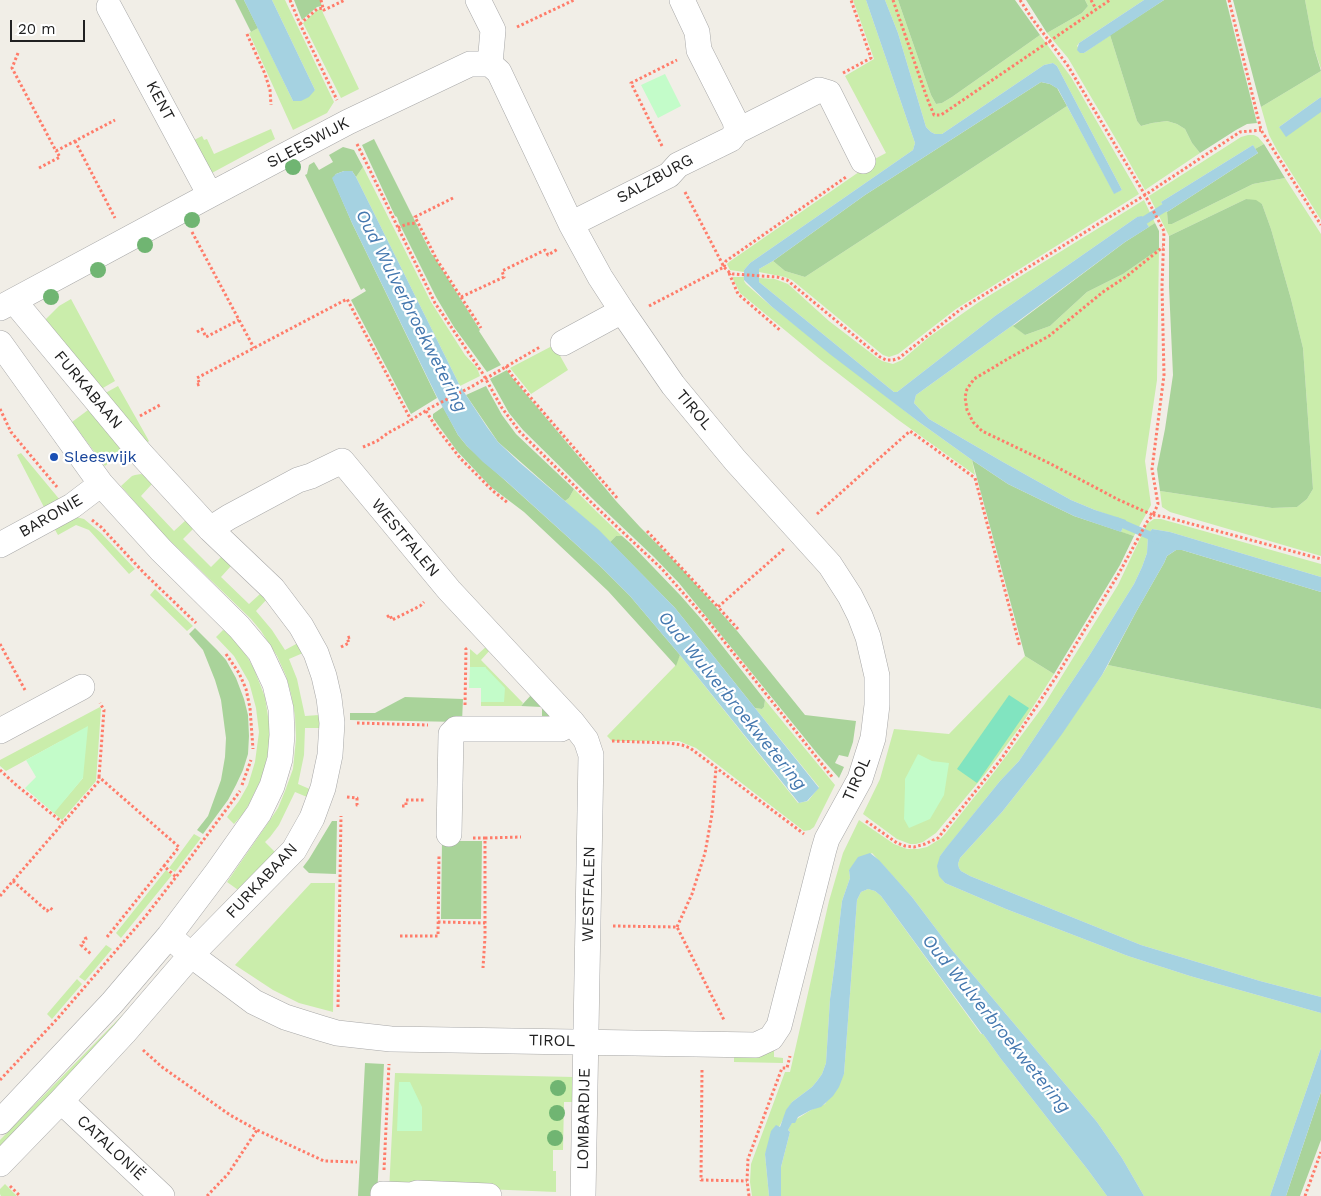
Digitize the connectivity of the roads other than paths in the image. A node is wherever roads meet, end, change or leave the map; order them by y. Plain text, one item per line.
1 (478, 0) edge
2 (682, 0) edge
3 (110, 7) dead end
4 (491, 52) junction
5 (737, 131) junction
6 (863, 161) road end
7 (201, 200) junction
8 (571, 224) junction
9 (7, 305) edge
10 (622, 311) junction
11 (563, 343) road end
12 (0, 344) edge
13 (102, 484) junction
14 (210, 529) junction
15 (0, 546) edge
16 (82, 687) road end
17 (0, 731) edge
18 (579, 731) junction
19 (449, 836) road end
20 (169, 936) junction
21 (191, 955) junction
22 (585, 1042) junction
23 (61, 1101) junction
24 (0, 1122) edge
25 (0, 1164) edge
26 (383, 1194) road end
27 (162, 1196) edge
28 (489, 1196) edge
29 (584, 1196) edge

1 - 4 street, TIROL
2 - 5 street
3 - 7 street, KENT
4 - 7 street, SLEESWIJK
4 - 8 street, TIROL
5 - 6 street, SALZBURG
5 - 8 street, SALZBURG
7 - 9 street, SLEESWIJK
8 - 10 street, TIROL
9 - 14 street, FURKABAAN
10 - 11 street
10 - 22 street, TIROL
12 - 13 street
13 - 15 street, BARONIE
13 - 20 street
14 - 18 street, WESTFALEN
14 - 21 street, FURKABAAN
16 - 17 street
18 - 19 street
18 - 22 street, WESTFALEN
20 - 21 street, TIROL
20 - 24 street
21 - 22 street, TIROL
21 - 23 street, FURKABAAN
22 - 29 street, LOMBARDIJE
23 - 25 street, FURKABAAN
23 - 27 street, CATALONIË
26 - 28 street

